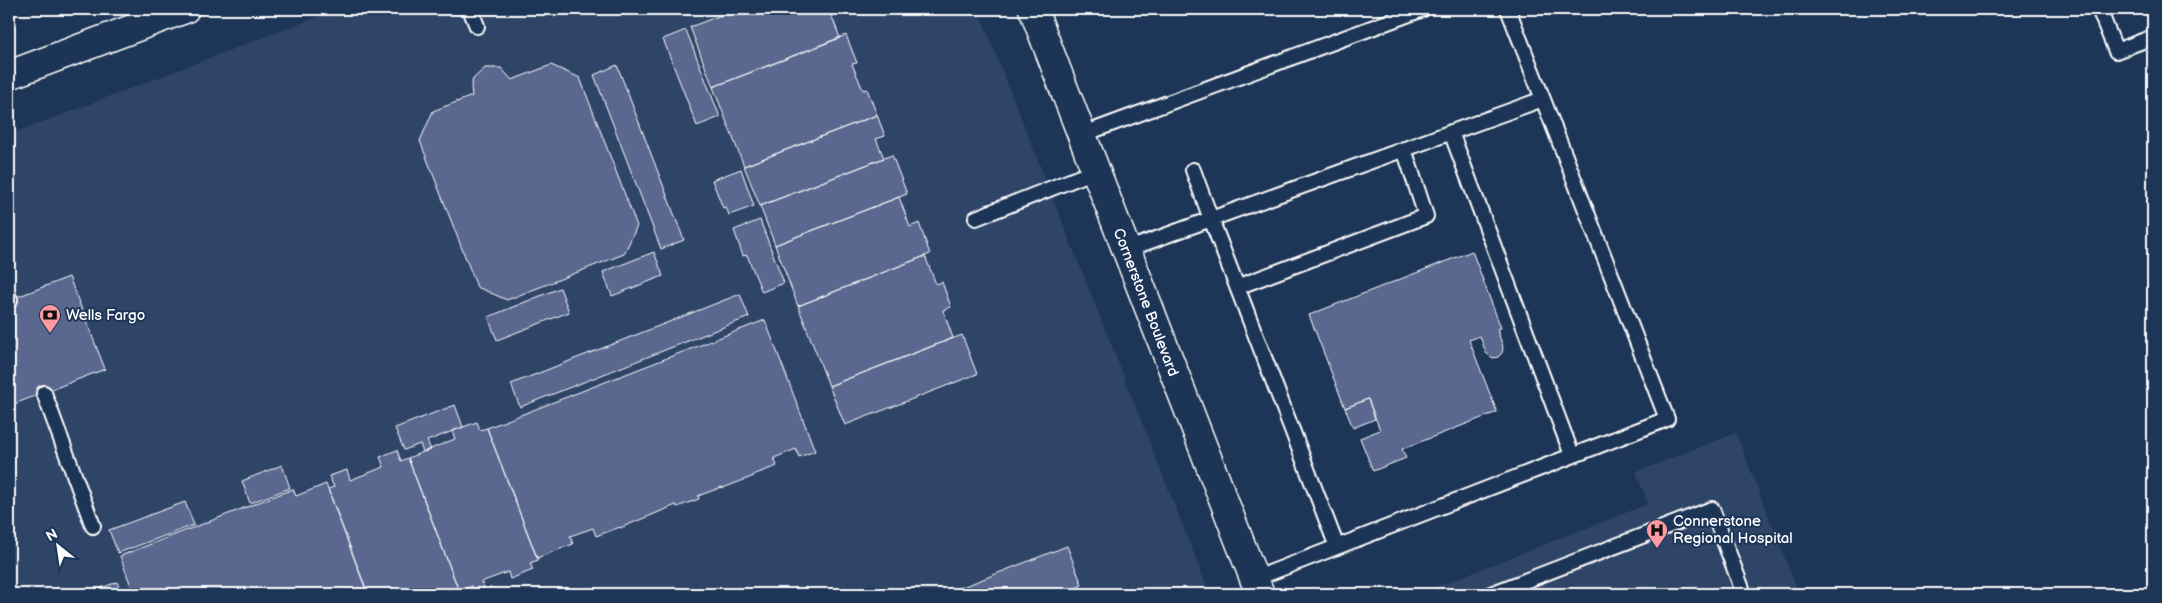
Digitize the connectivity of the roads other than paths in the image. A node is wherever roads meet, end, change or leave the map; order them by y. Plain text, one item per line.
1 (185, 9) edge
2 (470, 9) edge
3 (1032, 9) edge
4 (1424, 9) edge
5 (1508, 9) edge
6 (2099, 9) edge
7 (478, 26) dead end
8 (2153, 37) edge
9 (9, 75) edge
10 (1543, 99) junction
11 (1450, 132) junction
12 (1081, 135) junction
13 (1404, 149) junction
14 (1095, 170) junction
15 (1193, 170) dead end
16 (976, 218) dead end
17 (1211, 219) junction
18 (1126, 250) junction
19 (1237, 287) junction
20 (44, 393) dead end
21 (1572, 456) junction
22 (93, 526) dead end
23 (1337, 547) junction
24 (1257, 587) edge
25 (1740, 593) edge
26 (1491, 594) edge

1 - 9 street
2 - 7 lane
3 - 12 street, Cornerstone Boulevard
4 - 12 lane
5 - 10 lane
6 - 8 lane
10 - 11 lane
10 - 21 lane
11 - 13 lane
11 - 21 lane
12 - 14 street, Cornerstone Boulevard
13 - 17 lane
13 - 19 lane
14 - 16 lane
14 - 18 street, Cornerstone Boulevard
15 - 17 lane
17 - 18 lane
17 - 19 lane
18 - 24 street, Cornerstone Boulevard
19 - 23 lane
20 - 22 lane
21 - 23 lane
23 - 24 lane
25 - 26 lane

